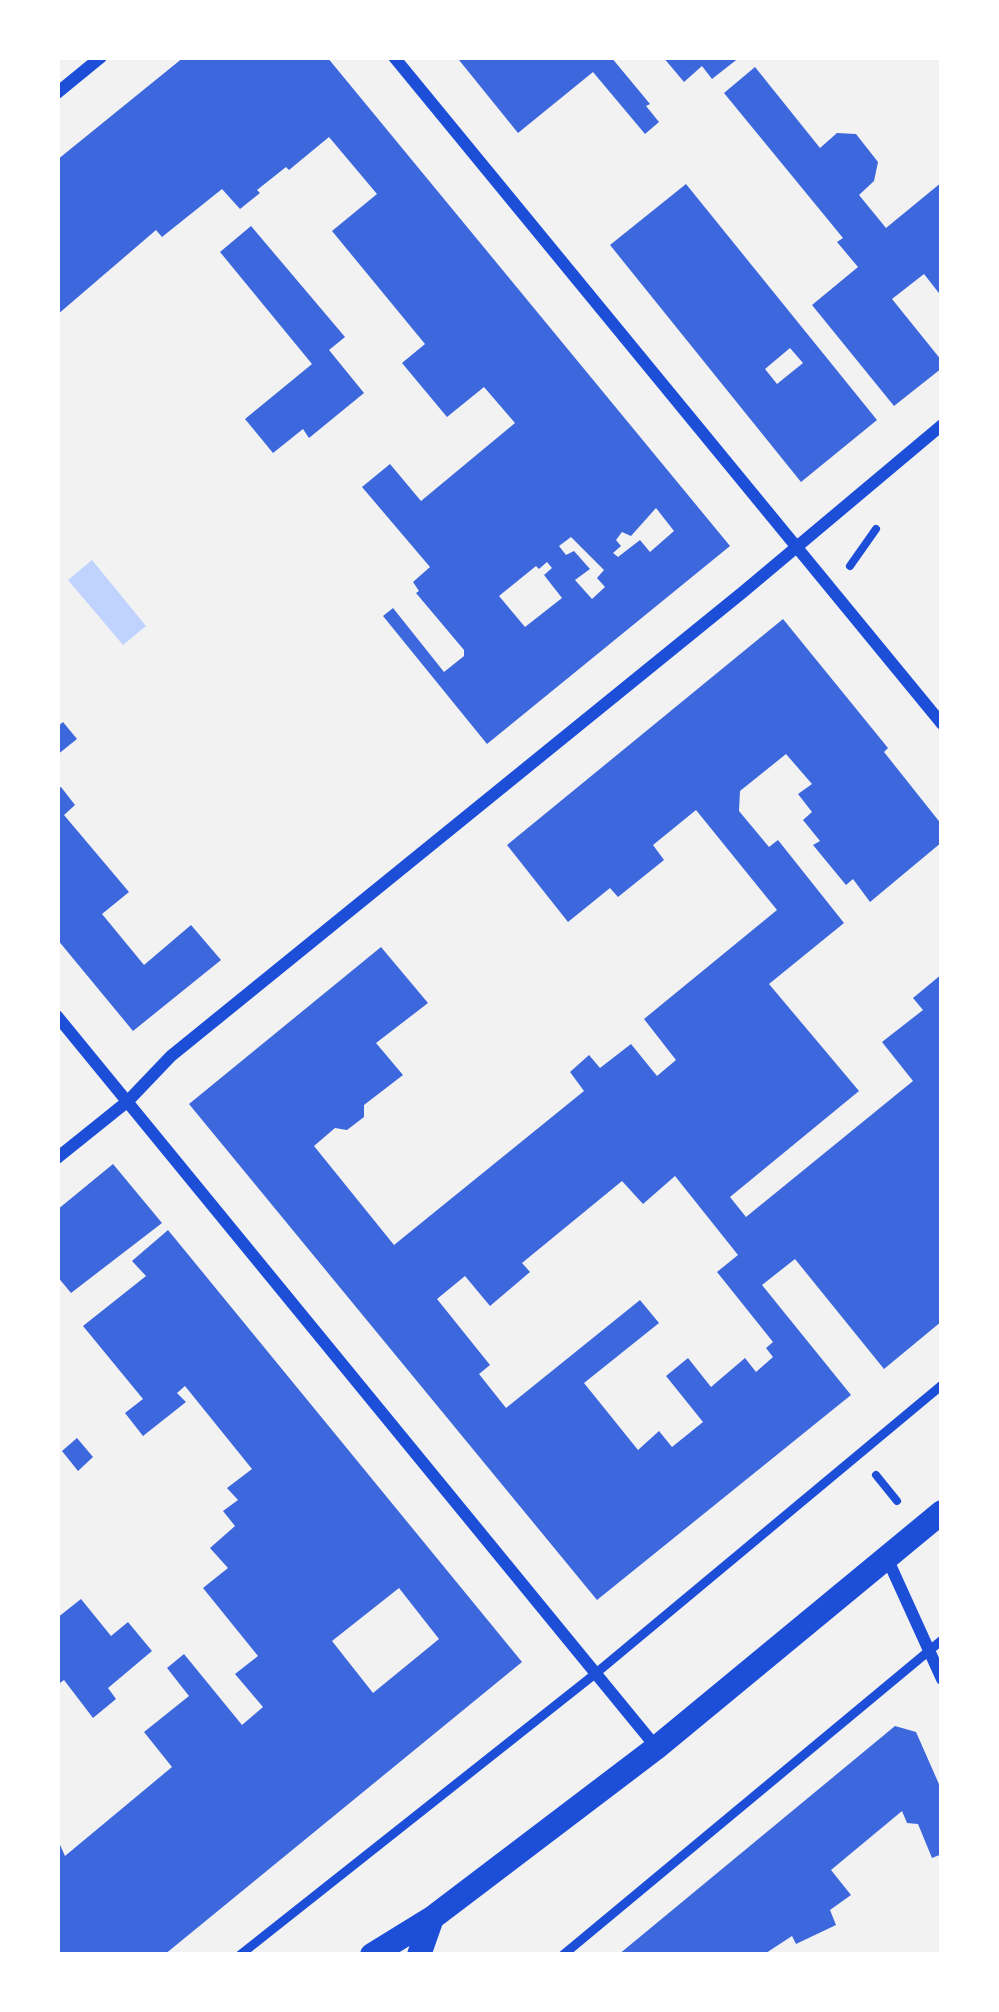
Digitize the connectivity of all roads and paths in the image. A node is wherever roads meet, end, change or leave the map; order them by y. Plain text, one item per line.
1 (101, 57) edge
2 (394, 57) edge
3 (57, 93) edge
4 (942, 425) edge
5 (890, 518) dead end
6 (795, 545) junction
7 (833, 592) junction
8 (942, 724) edge
9 (57, 1016) edge
10 (128, 1102) junction
11 (57, 1158) edge
12 (942, 1385) edge
13 (942, 1512) edge
14 (886, 1558) junction
15 (942, 1640) edge
16 (930, 1650) junction
17 (595, 1674) junction
18 (942, 1679) edge
19 (656, 1748) junction
20 (432, 1918) junction
21 (240, 1955) edge
22 (372, 1955) edge
23 (419, 1955) edge
24 (563, 1955) edge

1 - 3 street
2 - 6 street
4 - 6 street
5 - 7 path
6 - 7 street
6 - 10 street
7 - 8 street
9 - 10 street
10 - 11 street
10 - 17 street
12 - 17 lane
13 - 14 main road
14 - 16 street
14 - 19 main road
15 - 16 lane
16 - 18 street
16 - 24 lane
17 - 19 street
17 - 21 lane
19 - 20 main road
20 - 22 main road
20 - 23 main road

